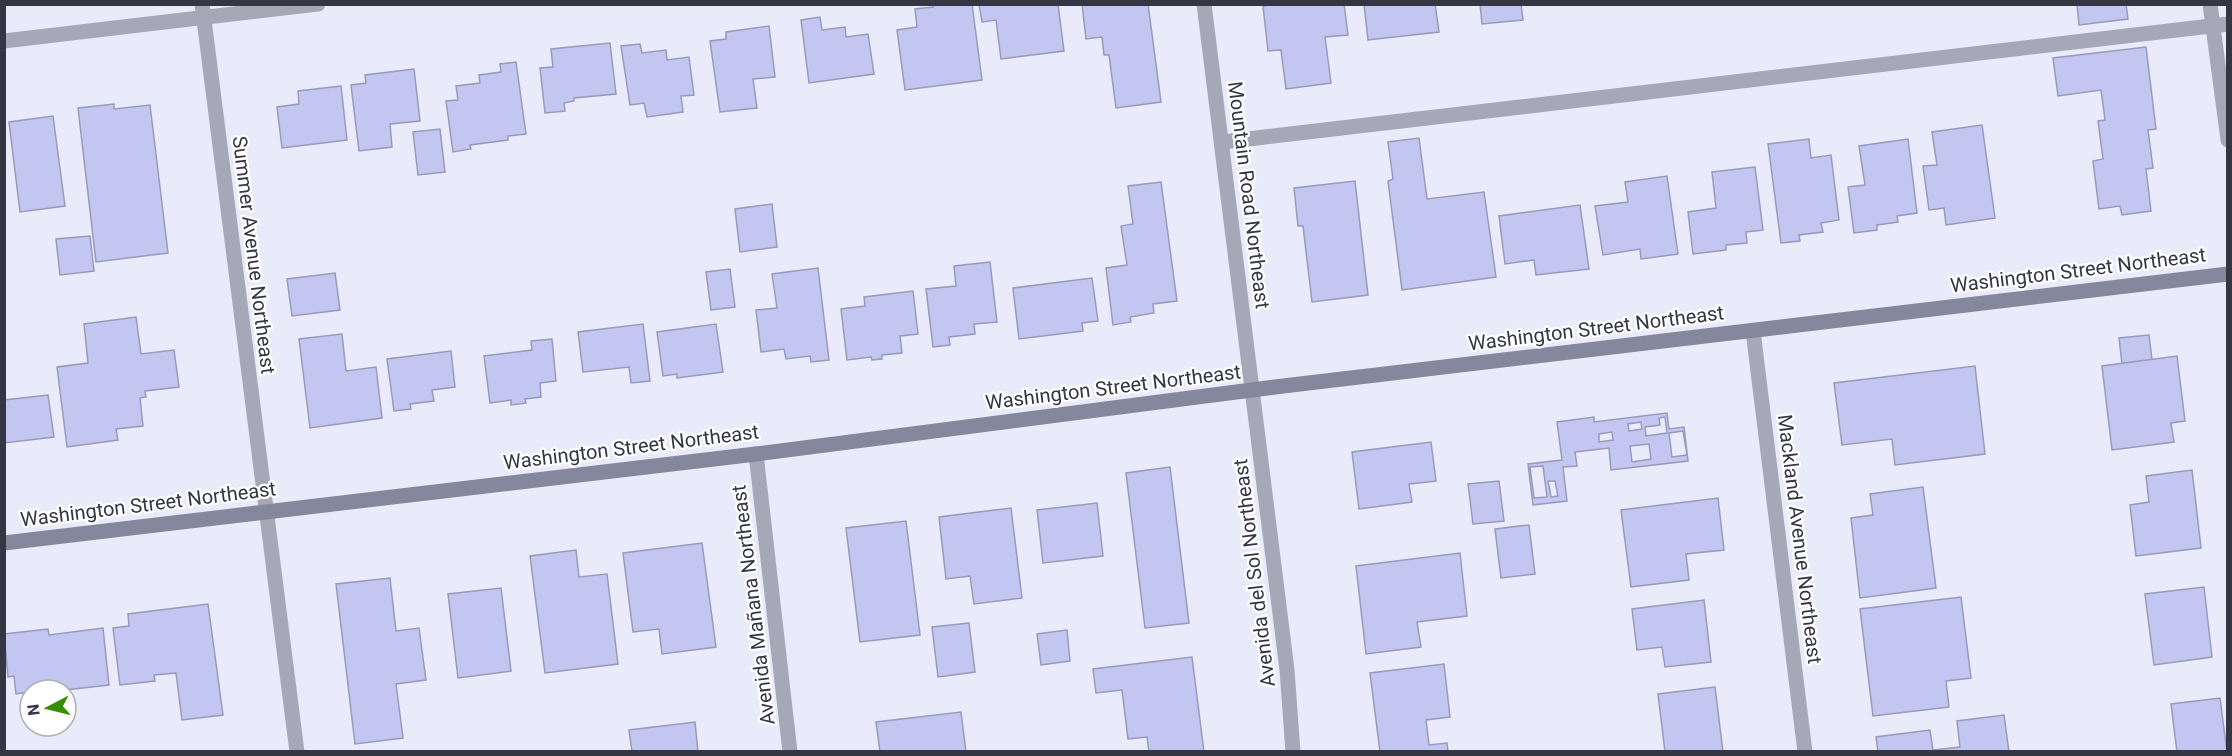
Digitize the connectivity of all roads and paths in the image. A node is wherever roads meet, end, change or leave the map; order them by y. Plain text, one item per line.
1 (318, 4) edge
2 (1204, 4) edge
3 (2210, 4) edge
4 (203, 12) edge
5 (2220, 25) edge
6 (4, 42) edge
7 (2228, 140) edge
8 (1222, 142) junction
9 (2228, 274) edge
10 (1753, 331) junction
11 (1253, 390) junction
12 (756, 454) junction
13 (266, 511) junction
14 (4, 543) edge
15 (297, 752) edge
16 (790, 752) edge
17 (1293, 752) edge
18 (1805, 752) edge

1 - 4 street
2 - 8 street, Mountain Road Northeast
3 - 5 street
4 - 6 street
4 - 13 street, Summer Avenue Northeast
5 - 7 street
5 - 8 street
8 - 11 street, Mountain Road Northeast
9 - 10 street, Washington Street Northeast
10 - 11 street, Washington Street Northeast
10 - 18 street, Mackland Avenue Northeast
11 - 12 street, Washington Street Northeast
11 - 17 street, Avenida del Sol Northeast
12 - 13 street, Washington Street Northeast
12 - 16 street, Avenida Mañana Northeast
13 - 14 street, Washington Street Northeast
13 - 15 street, Summer Avenue Northeast

